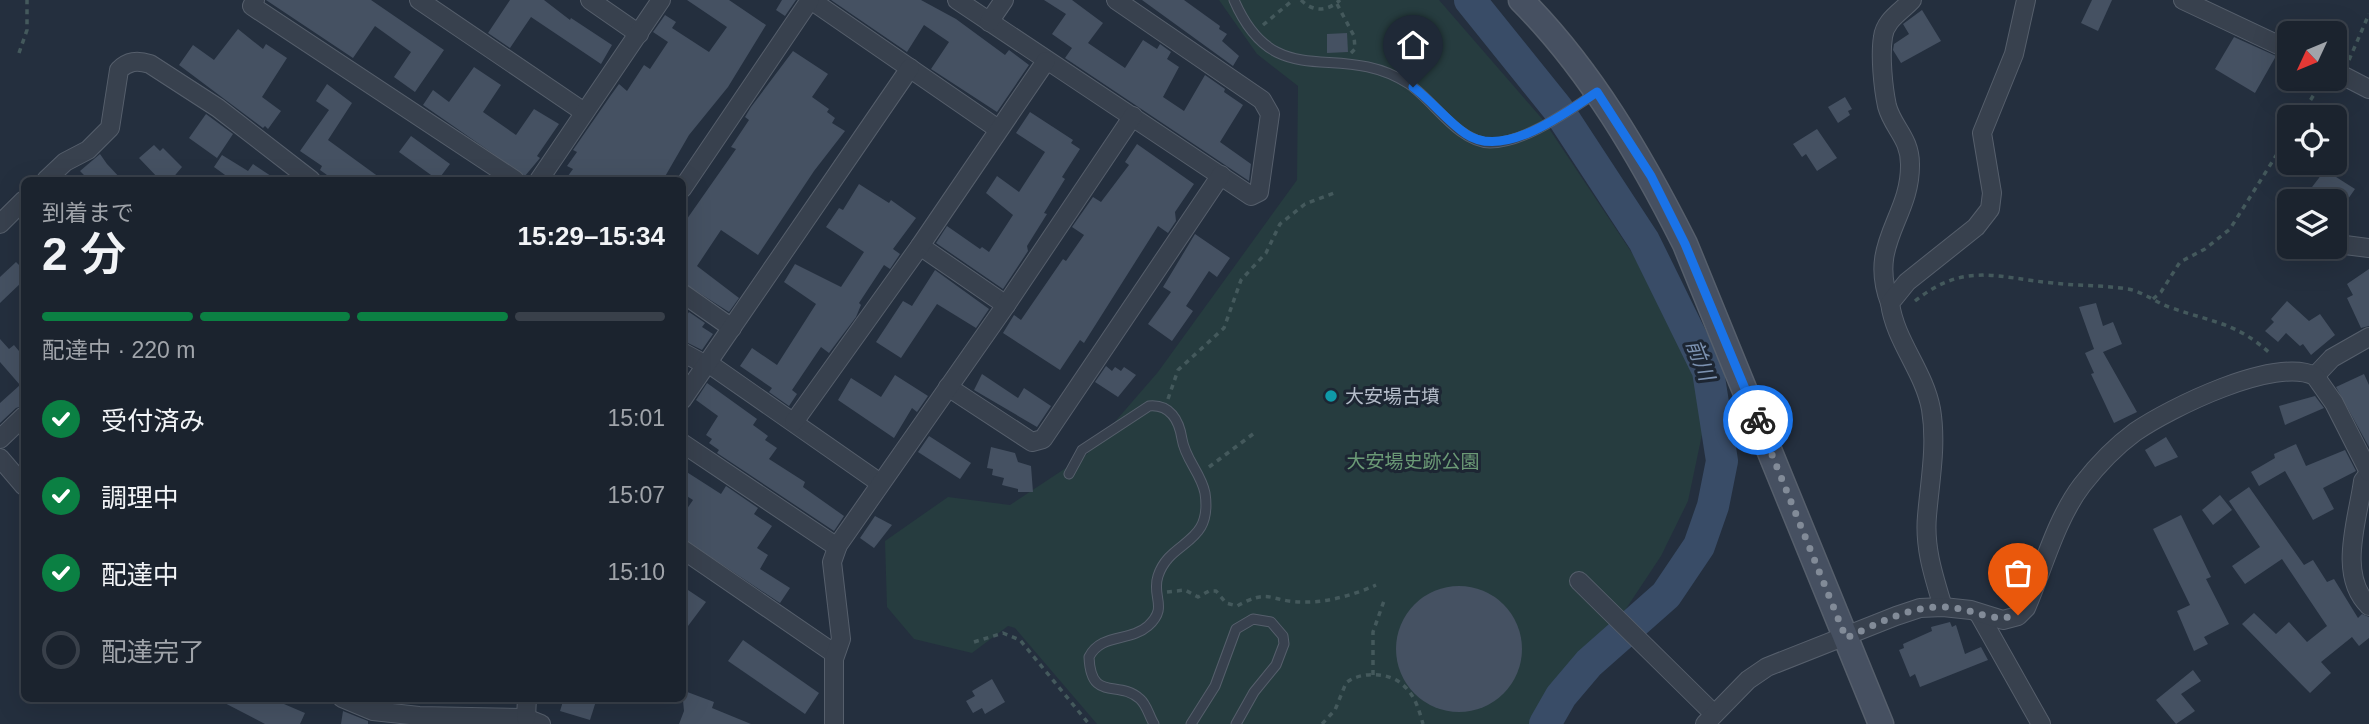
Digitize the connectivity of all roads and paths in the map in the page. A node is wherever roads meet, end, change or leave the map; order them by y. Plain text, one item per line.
1 (27, 0) edge
2 (255, 0) edge
3 (419, 0) edge
4 (590, 0) edge
5 (661, 0) edge
6 (810, 0) edge
7 (957, 0) edge
8 (1004, 0) edge
9 (1116, 0) edge
10 (1234, 0) edge
11 (1293, 0) edge
12 (1301, 0) edge
13 (1521, 0) edge
14 (1912, 0) edge
15 (2026, 0) edge
16 (2183, 0) edge
17 (1338, 2) edge
18 (2369, 14) edge
19 (989, 22) junction
20 (639, 34) junction
21 (1252, 34) junction
22 (2277, 44) edge
23 (19, 53) dead end
24 (2347, 57) edge
25 (1046, 61) junction
26 (1332, 62) junction
27 (910, 68) junction
28 (2347, 77) edge
29 (2369, 89) edge
30 (1597, 92) junction
31 (584, 112) junction
32 (1133, 117) junction
33 (998, 129) junction
34 (2277, 154) edge
35 (1221, 175) junction
36 (49, 177) edge
37 (307, 177) edge
38 (510, 177) edge
39 (541, 177) edge
40 (686, 183) edge
41 (1334, 193) dead end
42 (21, 203) edge
43 (0, 223) edge
44 (2347, 245) edge
45 (920, 246) junction
46 (2369, 248) edge
47 (686, 296) edge
48 (2152, 299) junction
49 (1006, 305) junction
50 (1892, 310) junction
51 (732, 328) junction
52 (2369, 337) edge
53 (686, 354) edge
54 (707, 364) junction
55 (2283, 371) junction
56 (2315, 376) junction
57 (948, 387) junction
58 (686, 394) edge
59 (1166, 407) junction
60 (21, 419) edge
61 (794, 422) junction
62 (1257, 431) dead end
63 (0, 439) edge
64 (686, 446) edge
65 (0, 458) edge
66 (2369, 472) edge
67 (1069, 474) dead end
68 (1199, 475) junction
69 (21, 482) edge
70 (880, 483) junction
71 (837, 547) junction
72 (686, 552) edge
73 (1579, 581) dead end
74 (1376, 585) dead end
75 (1158, 597) junction
76 (1385, 598) dead end
77 (2369, 606) edge
78 (1943, 607) junction
79 (1979, 614) junction
80 (1846, 638) junction
81 (974, 642) dead end
82 (835, 654) junction
83 (1373, 675) junction
84 (352, 702) edge
85 (528, 702) edge
86 (1709, 719) edge
87 (534, 721) edge
88 (834, 724) edge
89 (1089, 724) edge
90 (1154, 724) edge
91 (1191, 724) edge
92 (1236, 724) edge
93 (1322, 724) edge
94 (1423, 724) edge
95 (1881, 724) edge
96 (2041, 724) edge

1 - 23 path
2 - 38 street
3 - 31 street
4 - 20 street
5 - 20 street
6 - 27 street
6 - 40 street
7 - 19 street
8 - 19 street
9 - 35 street
10 - 21 lane
11 - 21 path
12 - 17 path
13 - 30 street
14 - 50 street
15 - 50 street
16 - 22 street
17 - 26 path
18 - 24 path
19 - 25 street
20 - 31 street
21 - 26 lane
25 - 32 street
25 - 33 street
26 - 30 lane
27 - 33 street
27 - 51 street
28 - 29 street
30 - 80 street
31 - 39 street
32 - 35 street
32 - 49 street
33 - 45 street
34 - 48 path
35 - 57 street
36 - 37 street
41 - 59 path
42 - 43 street
44 - 46 street
45 - 49 street
45 - 61 street
47 - 51 street
48 - 50 path
48 - 55 path
49 - 57 street
50 - 78 street
51 - 54 street
52 - 56 street
53 - 54 street
54 - 58 street
54 - 61 street
55 - 56 street
55 - 79 street
56 - 66 street
57 - 70 street
59 - 67 lane
59 - 68 lane
60 - 63 street
61 - 70 street
62 - 68 path
64 - 71 street
65 - 69 street
66 - 77 street
68 - 75 lane
70 - 71 street
71 - 82 street
72 - 82 street
73 - 86 street
74 - 75 path
75 - 90 lane
76 - 83 path
78 - 79 street
78 - 80 street
79 - 96 street
80 - 86 street
80 - 95 street
81 - 89 path
82 - 88 street
83 - 93 path
83 - 94 path
84 - 87 street
85 - 87 street
91 - 92 lane

